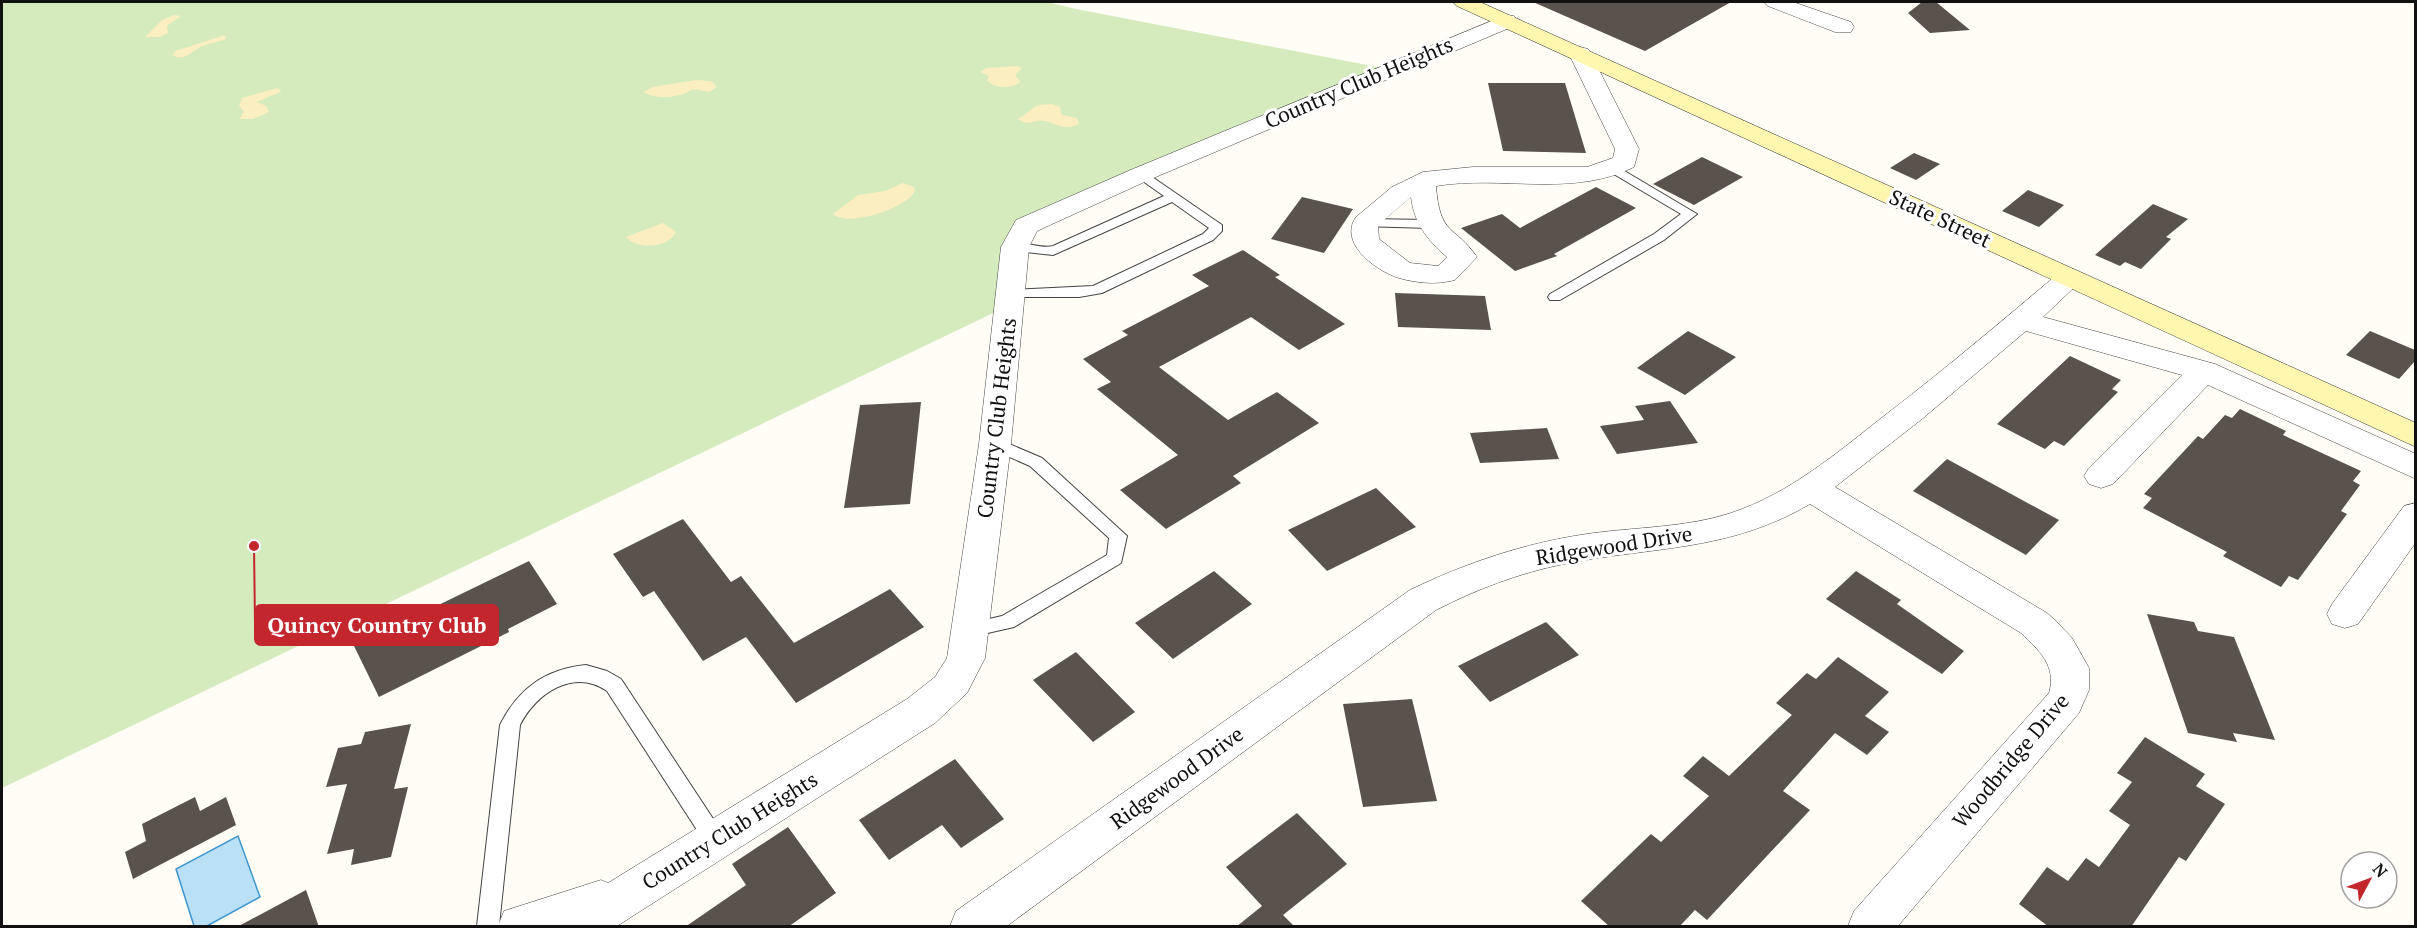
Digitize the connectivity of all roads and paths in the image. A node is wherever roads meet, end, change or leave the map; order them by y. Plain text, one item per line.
1 (1464, 2) edge
2 (1775, 2) edge
3 (1506, 21) junction
4 (1844, 27) dead end
5 (1580, 54) junction
6 (1616, 170) junction
7 (1142, 174) junction
8 (1424, 180) junction
9 (1174, 196) junction
10 (1365, 223) junction
11 (1431, 224) junction
12 (1016, 247) junction
13 (2070, 278) junction
14 (1011, 294) junction
15 (1555, 297) dead end
16 (2021, 320) junction
17 (2204, 371) junction
18 (2415, 436) edge
19 (995, 444) junction
20 (2415, 468) edge
21 (2101, 476) dead end
22 (1812, 489) junction
23 (2415, 515) edge
24 (2345, 614) dead end
25 (970, 630) junction
26 (716, 840) junction
27 (671, 869) junction
28 (488, 927) edge
29 (519, 927) edge
30 (579, 927) edge
31 (972, 927) edge
32 (1870, 927) edge

1 - 3 main road, State Street
2 - 4 street
3 - 5 main road, State Street
3 - 7 street, Country Club Heights
5 - 6 street
5 - 13 main road, State Street
6 - 8 street
6 - 15 lane
7 - 9 lane
7 - 12 street, Country Club Heights
8 - 10 street
8 - 11 street
9 - 12 lane
9 - 14 lane
10 - 11 lane
10 - 11 street
12 - 14 street, Country Club Heights
13 - 16 street, Ridgewood Drive
13 - 18 main road, State Street
14 - 19 street, Country Club Heights
16 - 17 street
16 - 22 street, Ridgewood Drive
17 - 20 street
17 - 21 street
19 - 25 street, Country Club Heights
19 - 25 lane
22 - 31 street, Ridgewood Drive
22 - 32 street, Woodbridge Drive
23 - 24 street
25 - 26 street, Country Club Heights
26 - 27 street, Country Club Heights
26 - 28 lane
27 - 29 street
27 - 30 street, Country Club Heights

